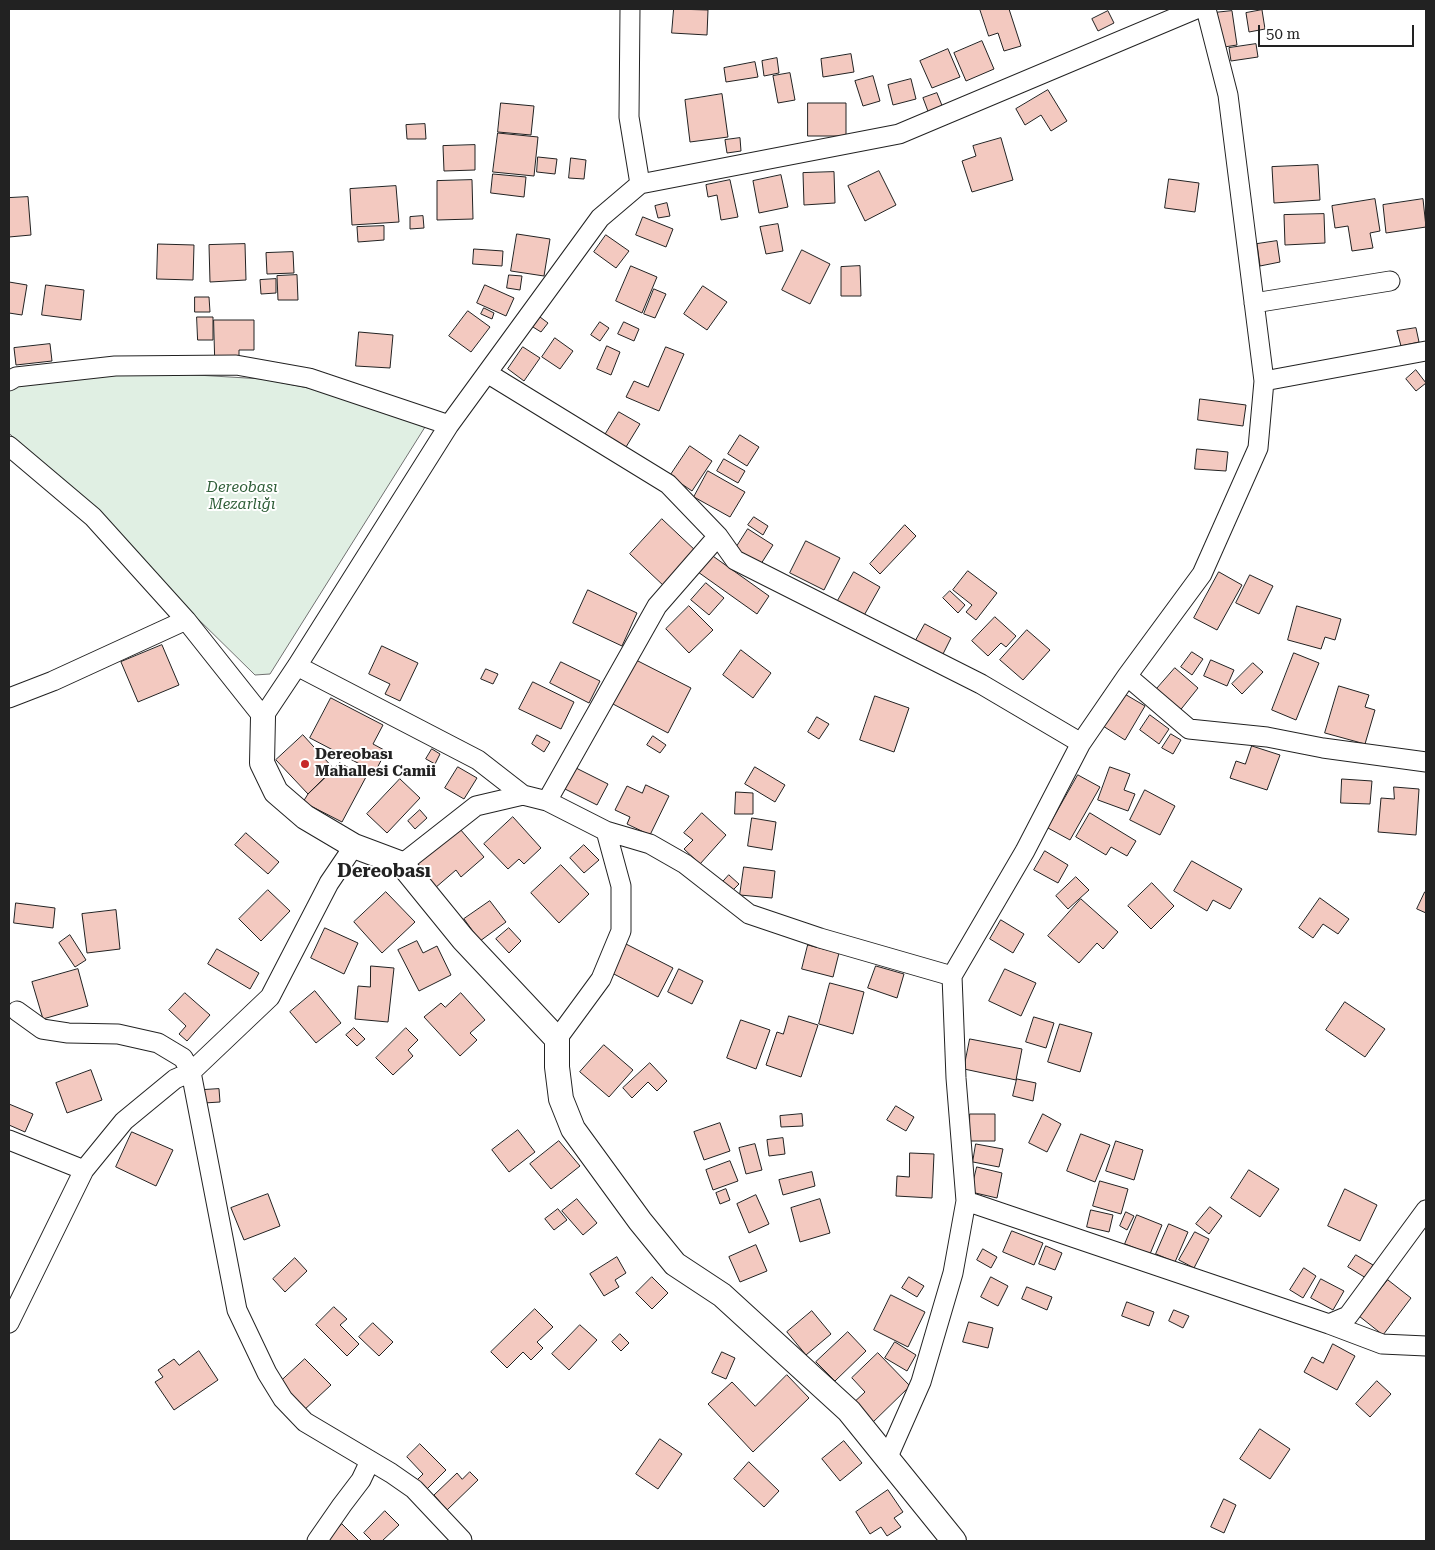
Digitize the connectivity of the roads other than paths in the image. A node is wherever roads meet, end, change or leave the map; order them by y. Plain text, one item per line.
1 (630, 9) edge
2 (1196, 9) edge
3 (1206, 9) edge
4 (640, 184) junction
5 (1390, 281) dead end
6 (1254, 303) junction
7 (1426, 351) edge
8 (487, 373) junction
9 (9, 380) edge
10 (1264, 381) junction
11 (449, 426) junction
12 (9, 446) edge
13 (718, 536) junction
14 (186, 620) junction
15 (297, 666) junction
16 (1127, 676) junction
17 (9, 698) edge
18 (263, 717) junction
19 (1081, 744) junction
20 (1426, 762) edge
21 (523, 795) junction
22 (547, 801) junction
23 (606, 831) junction
24 (354, 846) junction
25 (402, 864) junction
26 (952, 976) junction
27 (17, 1011) dead end
28 (557, 1039) junction
29 (191, 1072) junction
30 (9, 1140) edge
31 (84, 1170) junction
32 (966, 1201) junction
33 (1426, 1210) edge
34 (9, 1323) edge
35 (1330, 1324) junction
36 (1426, 1346) edge
37 (886, 1459) junction
38 (370, 1461) junction
39 (946, 1538) edge
40 (462, 1540) edge
41 (317, 1541) edge

1 - 4 street
2 - 4 street
3 - 6 street
4 - 8 street
5 - 6 street
6 - 10 street
7 - 10 street
8 - 11 street
8 - 13 street
9 - 11 street
10 - 16 street
11 - 15 street
12 - 14 street
13 - 19 street
13 - 22 street
14 - 17 street
14 - 18 street
15 - 18 street
15 - 21 street
16 - 19 street
16 - 20 street
18 - 24 street
19 - 26 street
21 - 22 street
21 - 25 street
22 - 23 street
23 - 26 street
23 - 28 street
24 - 25 street
24 - 29 street
25 - 28 street
26 - 32 street
27 - 29 street
28 - 37 street
29 - 31 street
29 - 38 street
30 - 31 street
31 - 34 street
32 - 35 street
32 - 37 street
33 - 35 street
35 - 36 street
37 - 39 street
38 - 40 street
38 - 41 street

